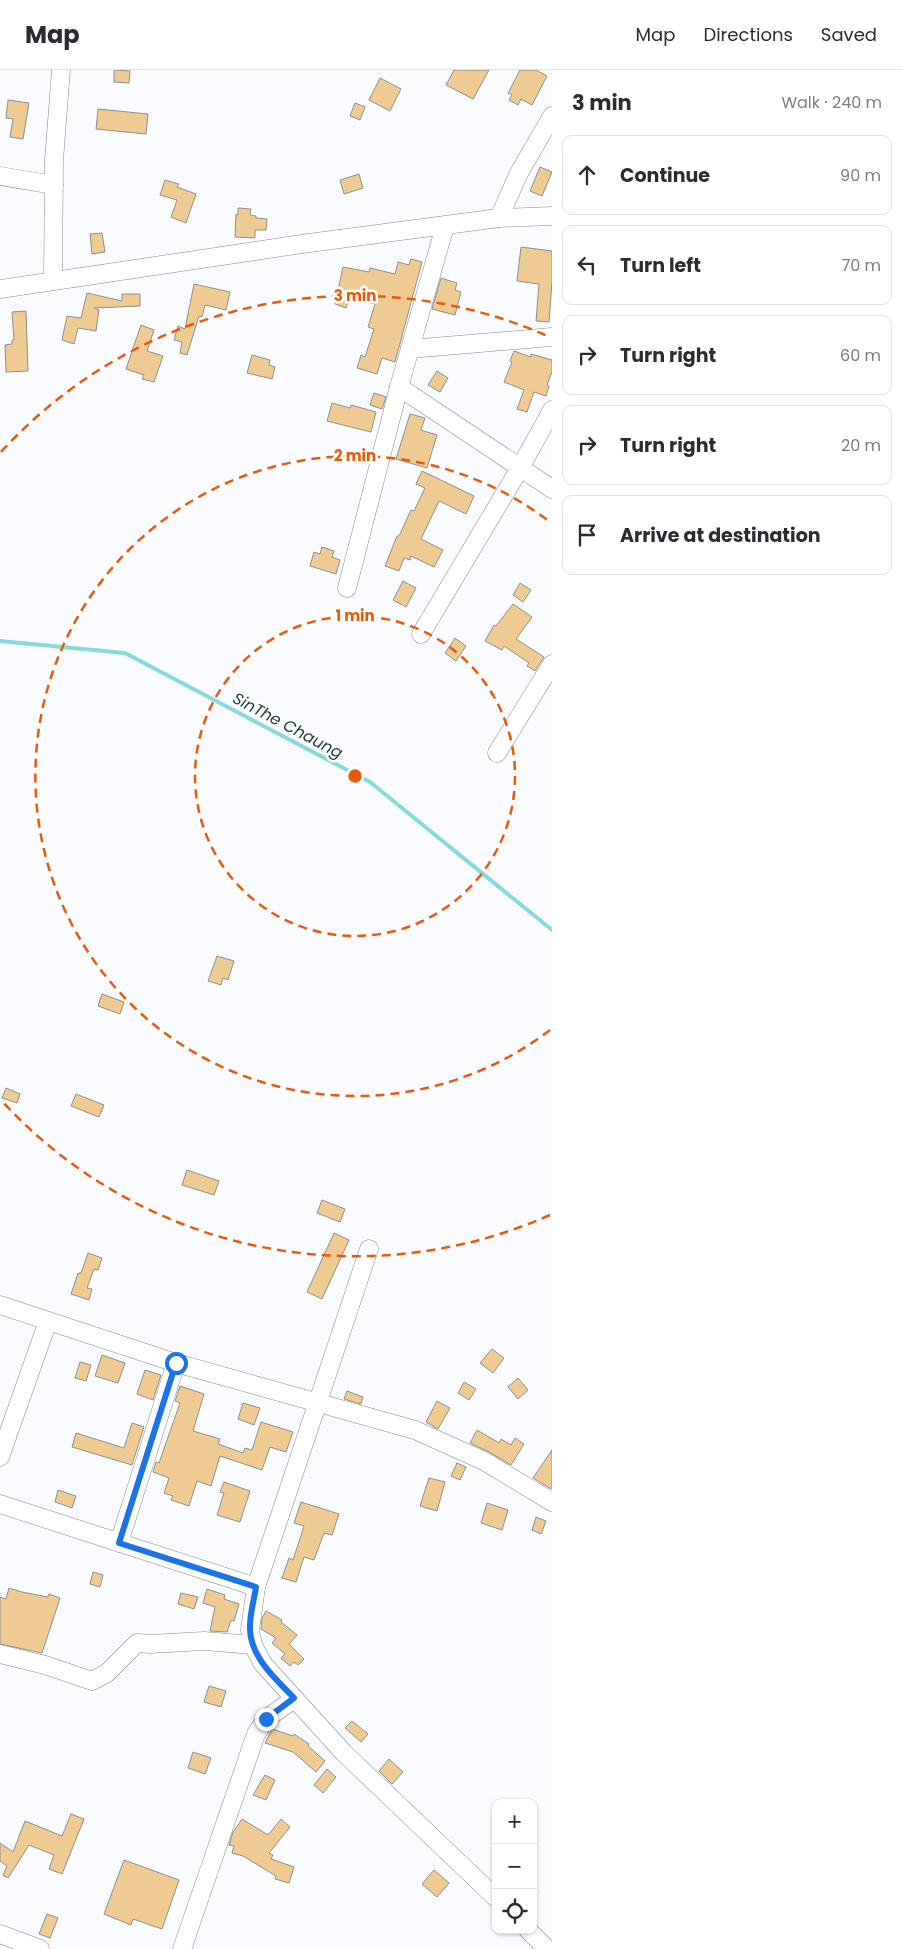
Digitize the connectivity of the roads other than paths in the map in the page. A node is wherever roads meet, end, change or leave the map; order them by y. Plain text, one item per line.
1 (61, 70) edge
2 (552, 116) edge
3 (0, 176) edge
4 (54, 185) junction
5 (552, 216) edge
6 (499, 218) junction
7 (445, 226) junction
8 (53, 281) junction
9 (0, 289) edge
10 (552, 337) edge
11 (410, 349) junction
12 (399, 387) junction
13 (552, 410) edge
14 (520, 468) junction
15 (552, 489) edge
16 (347, 588) dead end
17 (421, 634) dead end
18 (552, 664) edge
19 (497, 753) dead end
20 (369, 1249) dead end
21 (0, 1305) edge
22 (48, 1321) junction
23 (176, 1363) junction
24 (318, 1402) junction
25 (0, 1457) edge
26 (552, 1502) edge
27 (0, 1504) edge
28 (119, 1543) junction
29 (256, 1587) junction
30 (253, 1645) junction
31 (0, 1654) edge
32 (294, 1698) junction
33 (492, 1894) edge
34 (0, 1934) edge
35 (532, 1934) edge
36 (40, 1949) edge
37 (182, 1949) edge
38 (547, 1949) edge

1 - 4 street
2 - 6 street
3 - 4 street
4 - 8 street
5 - 6 street
6 - 7 street
7 - 8 street
7 - 11 street
8 - 9 street
10 - 11 street
11 - 12 street
12 - 14 street
12 - 16 street
13 - 14 street
14 - 15 street
14 - 17 street
18 - 19 street
20 - 24 street
21 - 22 street
22 - 23 street
22 - 25 street
23 - 24 street
23 - 28 street
24 - 26 street
24 - 29 street
27 - 28 street
28 - 29 street
29 - 30 street
30 - 31 street
30 - 32 street
32 - 33 street
32 - 37 street
34 - 36 street
35 - 38 street

